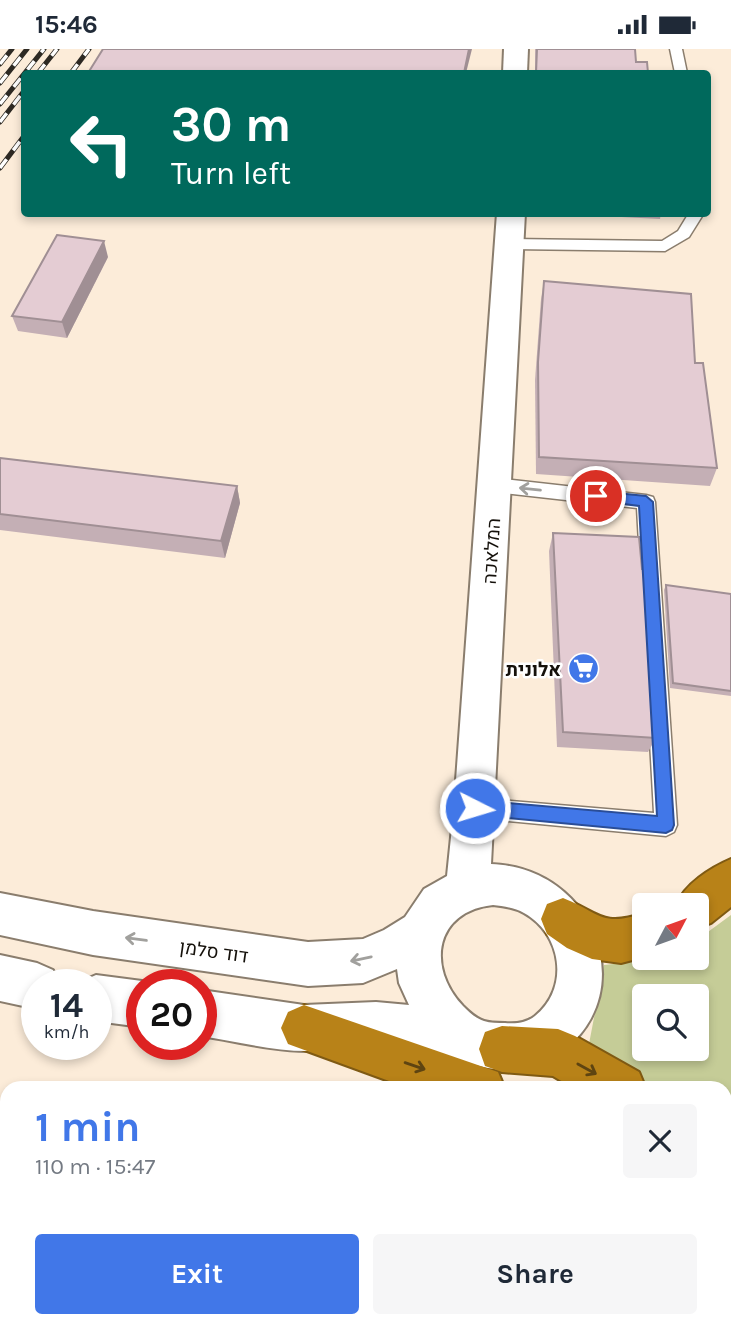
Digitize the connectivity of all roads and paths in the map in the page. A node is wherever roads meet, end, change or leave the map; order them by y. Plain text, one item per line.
1 (516, 49) edge
2 (677, 49) edge
3 (515, 70) edge
4 (680, 70) edge
5 (695, 217) edge
6 (511, 229) edge
7 (495, 485) junction
8 (475, 808) junction
9 (731, 880) edge
10 (467, 888) junction
11 (709, 898) edge
12 (0, 914) edge
13 (563, 919) junction
14 (423, 931) junction
15 (632, 941) edge
16 (0, 978) edge
17 (21, 983) edge
18 (217, 1015) edge
19 (304, 1028) joint
20 (485, 1060) edge
21 (608, 1081) edge

1 - 3 street
2 - 4 lane
5 - 6 lane
6 - 7 street, המלאכה
7 - 8 street, המלאכה
8 -> 7 lane
8 - 10 street, המלאכה
9 - 11 highway
10 - 13 street
10 - 14 street
14 -> 12 street, דוד סלמן
13 - 15 highway
13 - 20 street
14 - 20 street
16 - 17 street
18 - 19 street
19 -> 20 highway
20 -> 21 highway

